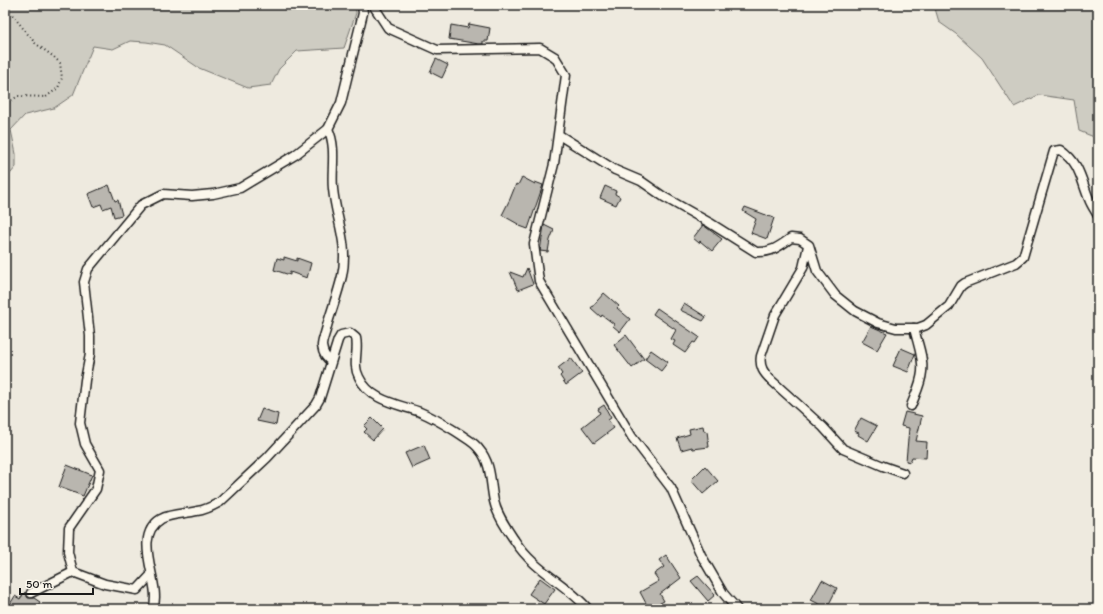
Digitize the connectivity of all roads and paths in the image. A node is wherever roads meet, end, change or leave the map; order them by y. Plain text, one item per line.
1 (9, 5) edge
2 (362, 5) edge
3 (373, 5) edge
4 (5, 105) edge
5 (328, 129) junction
6 (559, 134) junction
7 (5, 168) edge
8 (5, 181) edge
9 (1098, 216) edge
10 (809, 245) junction
11 (914, 328) junction
12 (331, 361) junction
13 (911, 406) dead end
14 (903, 473) dead end
15 (73, 572) junction
16 (151, 575) junction
17 (31, 593) dead end
18 (153, 609) edge
19 (588, 609) edge
20 (737, 609) edge

1 - 4 path
2 - 5 street
3 - 6 street
5 - 12 street
5 - 15 street
6 - 10 street
6 - 20 street
7 - 8 path
9 - 11 street
10 - 11 street
10 - 14 street
11 - 13 street
12 - 16 street
12 - 19 street
15 - 16 street
15 - 17 street
16 - 18 street

